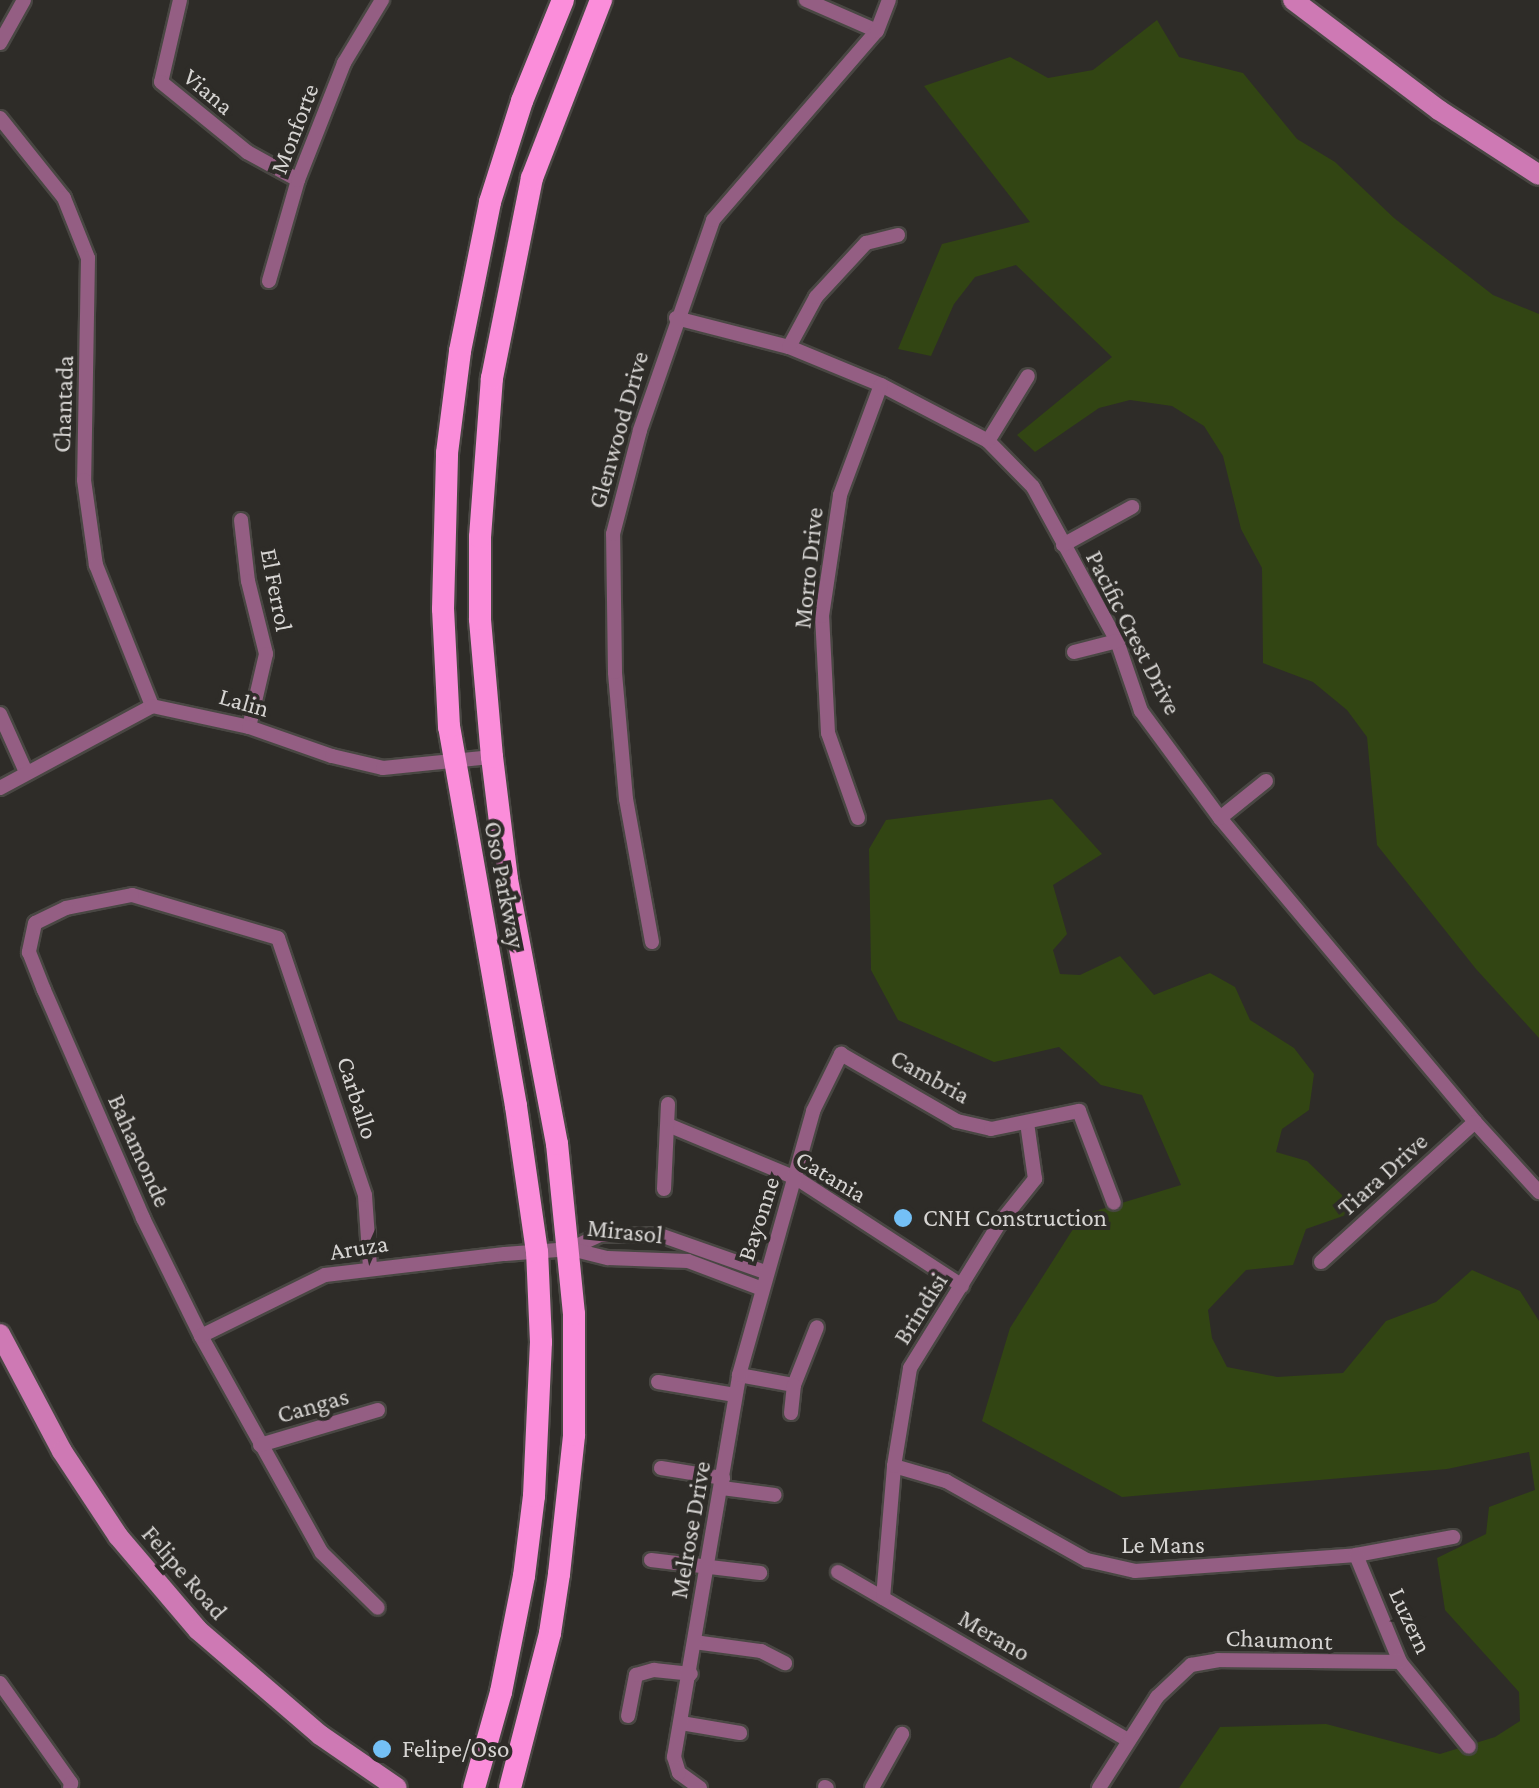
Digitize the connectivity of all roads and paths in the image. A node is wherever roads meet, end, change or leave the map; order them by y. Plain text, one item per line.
1 (24, 0) edge
2 (180, 0) edge
3 (382, 0) edge
4 (564, 0) edge
5 (601, 0) edge
6 (806, 0) edge
7 (889, 0) edge
8 (1294, 0) edge
9 (877, 31) junction
10 (0, 43) edge
11 (0, 118) edge
12 (1539, 175) edge
13 (298, 180) junction
14 (898, 234) dead end
15 (269, 282) dead end
16 (676, 318) junction
17 (789, 347) junction
18 (1028, 376) dead end
19 (881, 385) junction
20 (988, 441) junction
21 (1132, 507) dead end
22 (241, 520) dead end
23 (1064, 546) junction
24 (1117, 641) junction
25 (1074, 652) dead end
26 (152, 706) junction
27 (0, 714) edge
28 (249, 727) junction
29 (492, 757) junction
30 (453, 761) junction
31 (26, 772) junction
32 (1266, 781) dead end
33 (0, 788) edge
34 (858, 818) dead end
35 (1220, 818) junction
36 (652, 942) dead end
37 (284, 947) joint
38 (843, 1053) joint
39 (668, 1104) dead end
40 (1475, 1122) junction
41 (1028, 1123) junction
42 (668, 1124) junction
43 (796, 1178) junction
44 (664, 1189) dead end
45 (1539, 1192) edge
46 (1114, 1203) dead end
47 (678, 1241) junction
48 (571, 1249) junction
49 (537, 1252) junction
50 (674, 1260) junction
51 (1321, 1262) dead end
52 (370, 1267) junction
53 (766, 1272) junction
54 (962, 1286) junction
55 (760, 1288) junction
56 (818, 1327) dead end
57 (0, 1334) edge
58 (201, 1336) junction
59 (738, 1374) junction
60 (658, 1382) dead end
61 (794, 1385) junction
62 (735, 1395) junction
63 (378, 1410) dead end
64 (791, 1413) dead end
65 (260, 1445) junction
66 (894, 1466) junction
67 (660, 1468) dead end
68 (723, 1483) junction
69 (775, 1495) dead end
70 (1453, 1537) dead end
71 (1356, 1555) junction
72 (651, 1560) dead end
73 (706, 1564) junction
74 (838, 1572) dead end
75 (760, 1573) dead end
76 (882, 1598) junction
77 (378, 1608) dead end
78 (694, 1642) junction
79 (1400, 1662) junction
80 (784, 1663) dead end
81 (691, 1674) junction
82 (0, 1684) edge
83 (628, 1716) dead end
84 (681, 1723) junction
85 (740, 1732) dead end
86 (902, 1734) dead end
87 (1128, 1740) junction
88 (1470, 1747) dead end
89 (680, 1783) edge
90 (1104, 1786) edge
91 (70, 1788) edge
92 (397, 1788) edge
93 (474, 1788) edge
94 (510, 1788) edge
95 (700, 1788) edge
96 (872, 1788) edge

1 - 10 street
2 - 13 street, Viana
3 - 13 street, Monforte
4 - 30 main road, Oso Parkway
5 - 29 main road, Oso Parkway
6 - 9 street
7 - 9 street, Glenwood Drive
8 - 12 main road
9 - 16 street, Glenwood Drive
11 - 26 street, Chantada
13 - 15 street, Monforte
14 - 17 street
16 - 17 street, Pacific Crest Drive
16 - 36 street, Glenwood Drive
17 - 19 street, Pacific Crest Drive
18 - 20 street
19 - 20 street, Pacific Crest Drive
19 - 34 street, Morro Drive
20 - 23 street, Pacific Crest Drive
21 - 23 street
22 - 28 street, El Ferrol
23 - 24 street, Pacific Crest Drive
24 - 25 street
24 - 35 street, Pacific Crest Drive
26 - 28 street, Lalin
26 - 31 street
27 - 31 street
28 - 30 street, Lalin
29 - 30 street, Lalin
29 - 48 main road, Oso Parkway
30 - 49 main road, Oso Parkway
31 - 33 street
32 - 35 street
35 - 40 street, Pacific Crest Drive
37 - 52 street, Carballo
37 - 58 street, Bahamonde
38 - 41 street, Cambria
38 - 43 street, Bayonne
39 - 42 street
40 - 45 street, Pacific Crest Drive
40 - 51 street, Tiara Drive
41 - 46 street, Cambria
41 - 54 street, Brindisi
42 - 43 street, Catania
42 - 44 street
43 - 53 street, Bayonne
43 - 54 street, Catania
47 - 48 street, Mirasol
47 - 50 street, Mirasol
47 - 53 street, Mirasol
48 - 49 street, Mirasol
48 - 50 street, Mirasol
48 - 94 main road, Oso Parkway
49 - 52 street, Aruza
49 - 93 main road, Oso Parkway
50 - 55 street, Mirasol
52 - 58 street, Aruza
53 - 55 street, Bayonne
54 - 66 street, Brindisi
55 - 59 street, Melrose Drive
56 - 61 street
57 - 92 main road, Felipe Road
58 - 65 street, Bahamonde
59 - 61 street
59 - 62 street, Melrose Drive
60 - 62 street
61 - 64 street
62 - 68 street, Melrose Drive
63 - 65 street, Cangas
65 - 77 street, Bahamonde
66 - 71 street, Le Mans
66 - 76 street, Brindisi
67 - 68 street
68 - 69 street
68 - 73 street, Melrose Drive
70 - 71 street, Le Mans
71 - 79 street, Luzern
72 - 73 street
73 - 75 street
73 - 78 street, Melrose Drive
74 - 76 street, Merano
76 - 87 street, Merano
78 - 80 street
78 - 81 street, Melrose Drive
79 - 87 street, Chaumont
79 - 88 street, Luzern
81 - 83 street
81 - 84 street, Melrose Drive
82 - 91 street
84 - 85 street
84 - 89 street, Melrose Drive
86 - 96 street
87 - 90 street, Chaumont
89 - 95 street, Melrose Drive

